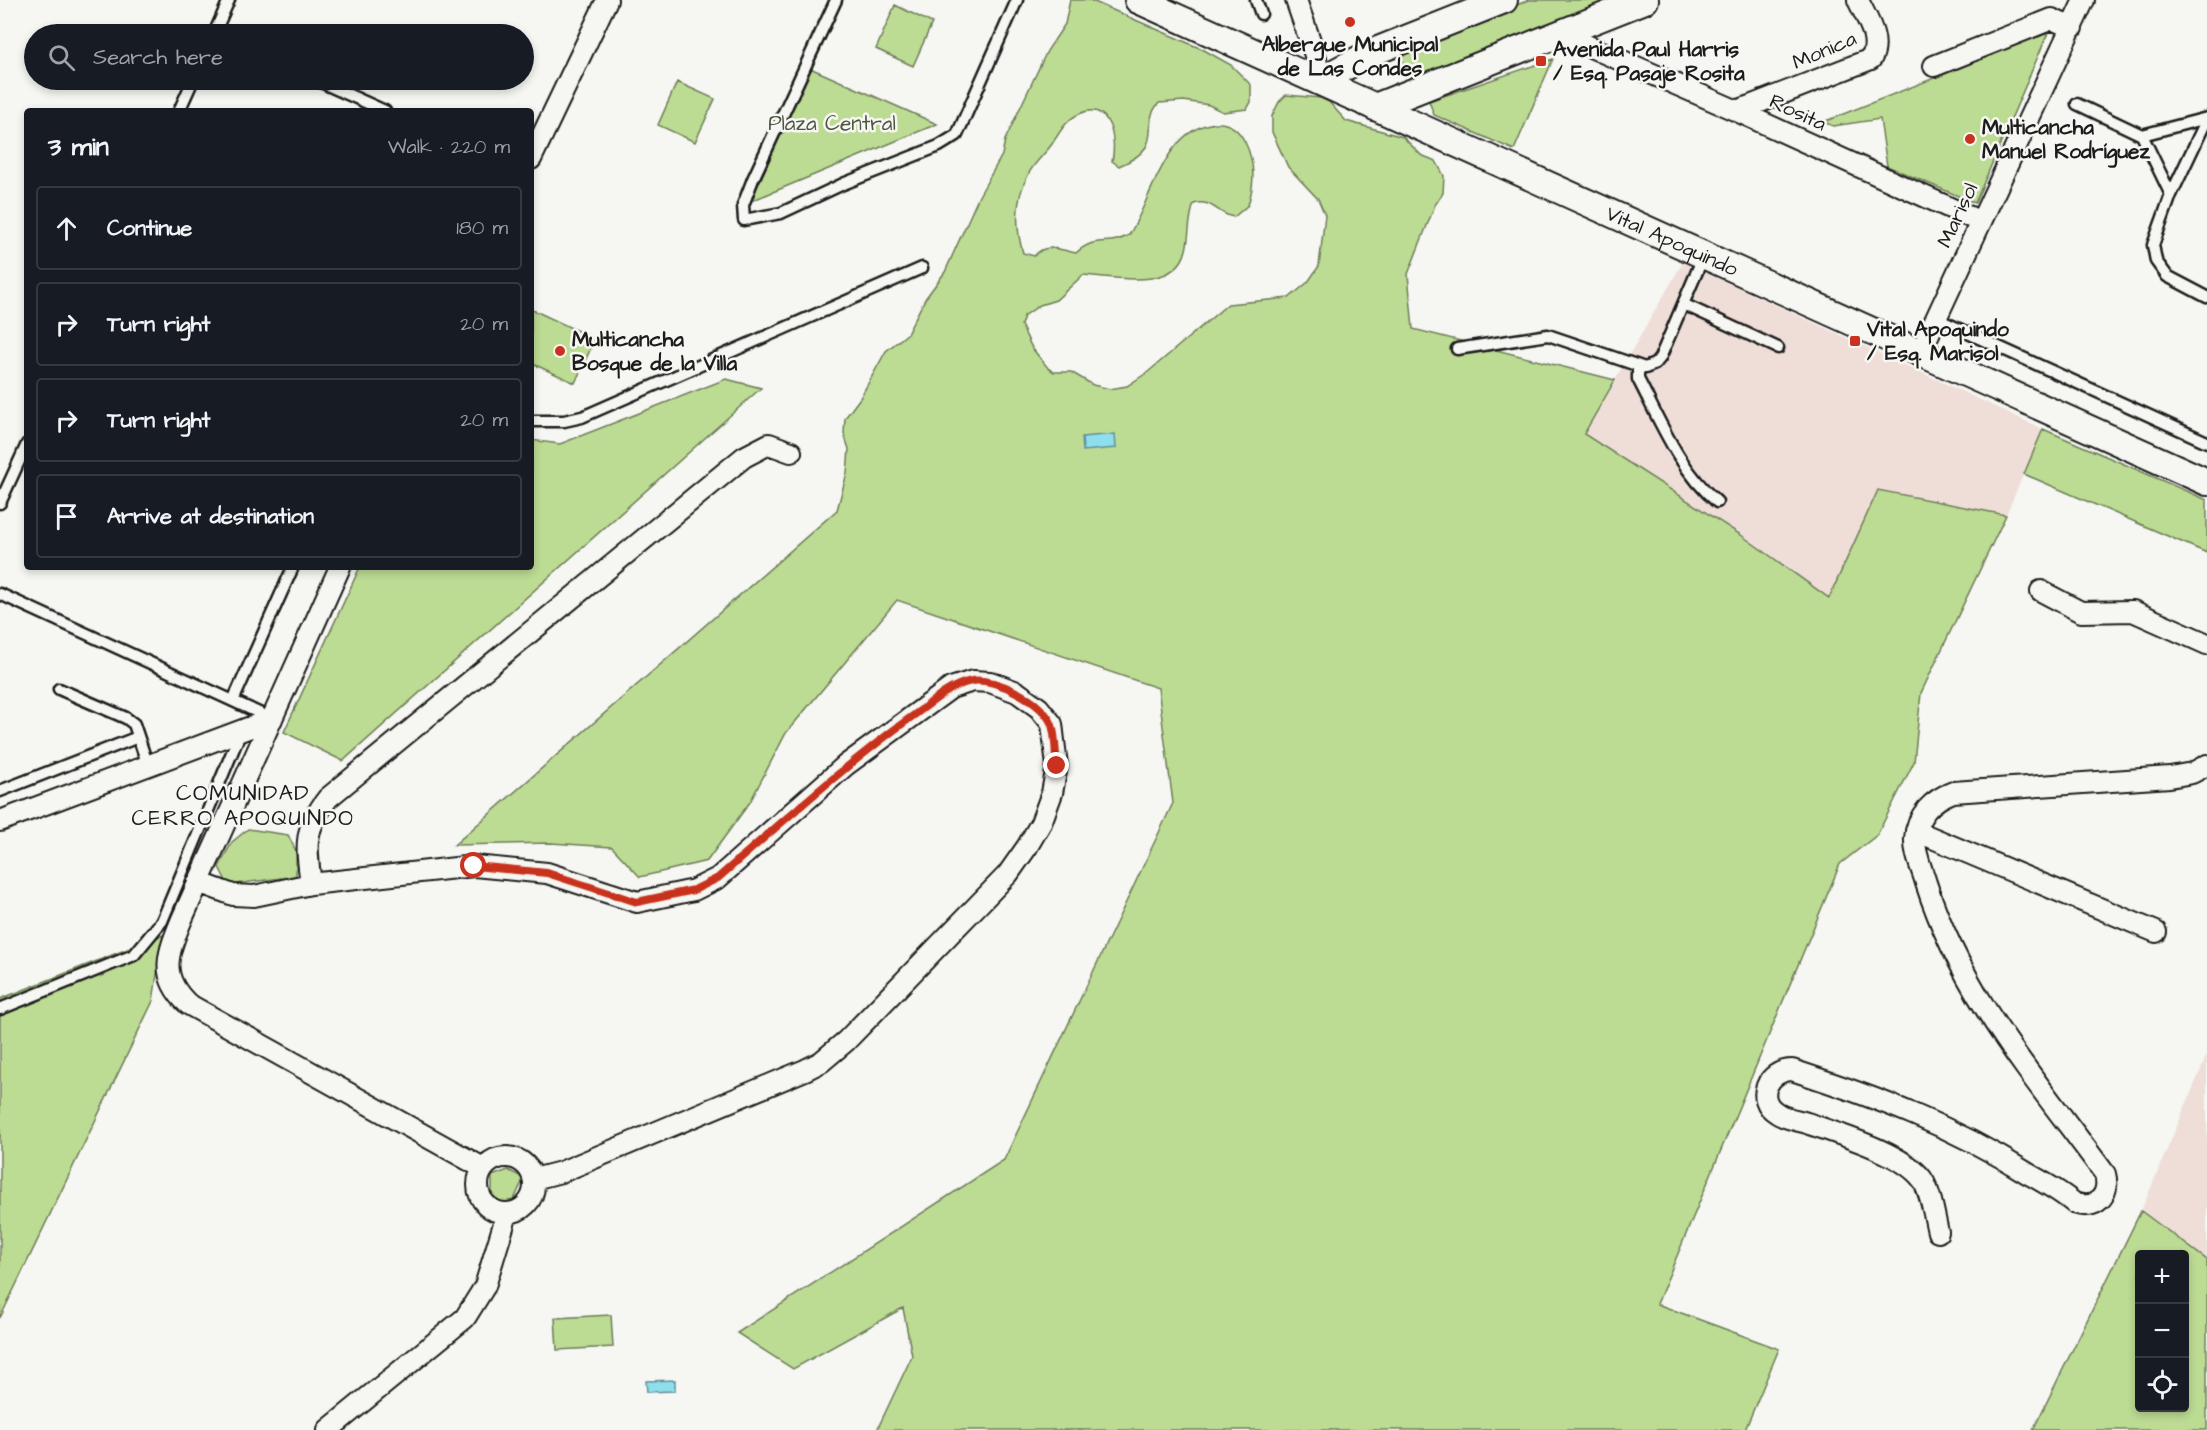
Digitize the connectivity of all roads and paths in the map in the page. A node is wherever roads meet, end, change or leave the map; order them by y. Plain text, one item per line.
1 (229, 0) edge
2 (608, 0) edge
3 (836, 0) edge
4 (1017, 0) edge
5 (1138, 0) edge
6 (1256, 0) edge
7 (1296, 0) edge
8 (1504, 0) edge
9 (1645, 0) edge
10 (1858, 0) edge
11 (2084, 0) edge
12 (1261, 14) dead end
13 (219, 24) edge
14 (2072, 28) junction
15 (1560, 34) junction
16 (1934, 66) dead end
17 (1319, 81) junction
18 (188, 90) edge
19 (338, 90) edge
20 (2077, 104) dead end
21 (1376, 107) junction
22 (180, 108) edge
23 (377, 108) edge
24 (1737, 111) junction
25 (2207, 118) edge
26 (2142, 135) junction
27 (534, 153) edge
28 (2171, 195) junction
29 (1981, 222) junction
30 (1704, 255) junction
31 (922, 268) dead end
32 (2207, 297) edge
33 (1683, 304) junction
34 (1935, 318) junction
35 (1778, 348) dead end
36 (1457, 349) dead end
37 (1920, 352) junction
38 (1638, 367) junction
39 (534, 421) edge
40 (2207, 442) edge
41 (24, 451) edge
42 (791, 452) dead end
43 (2207, 482) edge
44 (1717, 502) dead end
45 (0, 503) edge
46 (293, 570) edge
47 (339, 570) edge
48 (2041, 591) dead end
49 (0, 594) edge
50 (2207, 644) edge
51 (59, 689) dead end
52 (233, 700) junction
53 (272, 719) junction
54 (241, 730) junction
55 (138, 737) junction
56 (2207, 765) edge
57 (148, 766) junction
58 (0, 791) edge
59 (0, 821) edge
60 (1916, 831) junction
61 (198, 882) junction
62 (311, 884) junction
63 (2156, 932) dead end
64 (0, 1009) edge
65 (483, 1168) junction
66 (534, 1179) junction
67 (507, 1214) junction
68 (1938, 1232) dead end
69 (328, 1430) edge

1 - 13 lane
2 - 27 street
3 - 4 lane
5 - 17 street, Vital Apoquindo
6 - 12 lane
7 - 17 street
8 - 17 street
9 - 15 street
10 - 24 street, Monica
11 - 14 street, Marisol
14 - 16 street
14 - 29 street, Marisol
15 - 21 street
15 - 24 street, Rosita
17 - 21 street, Vital Apoquindo
18 - 22 lane
19 - 23 lane
20 - 26 lane
21 - 30 street, Vital Apoquindo
24 - 29 street, Rosita
25 - 26 lane
25 - 28 lane
26 - 28 lane
28 - 32 lane
29 - 34 street, Marisol
30 - 33 lane
30 - 37 street, Vital Apoquindo
31 - 39 lane
33 - 35 lane
33 - 38 lane
34 - 37 street, Marisol
34 - 40 lane
36 - 38 lane
37 - 43 street, Vital Apoquindo
38 - 44 lane
41 - 45 lane
42 - 62 street
46 - 52 lane
47 - 53 street
48 - 50 street
49 - 52 lane
51 - 55 lane
52 - 53 lane
53 - 54 street
53 - 61 street
54 - 57 street
54 - 64 lane
55 - 57 lane
55 - 58 lane
56 - 60 street
57 - 59 street
60 - 63 street
60 - 68 street
61 - 62 street
61 - 65 street
62 - 66 street
65 - 66 street
65 - 67 street
66 - 67 street
67 - 69 street

